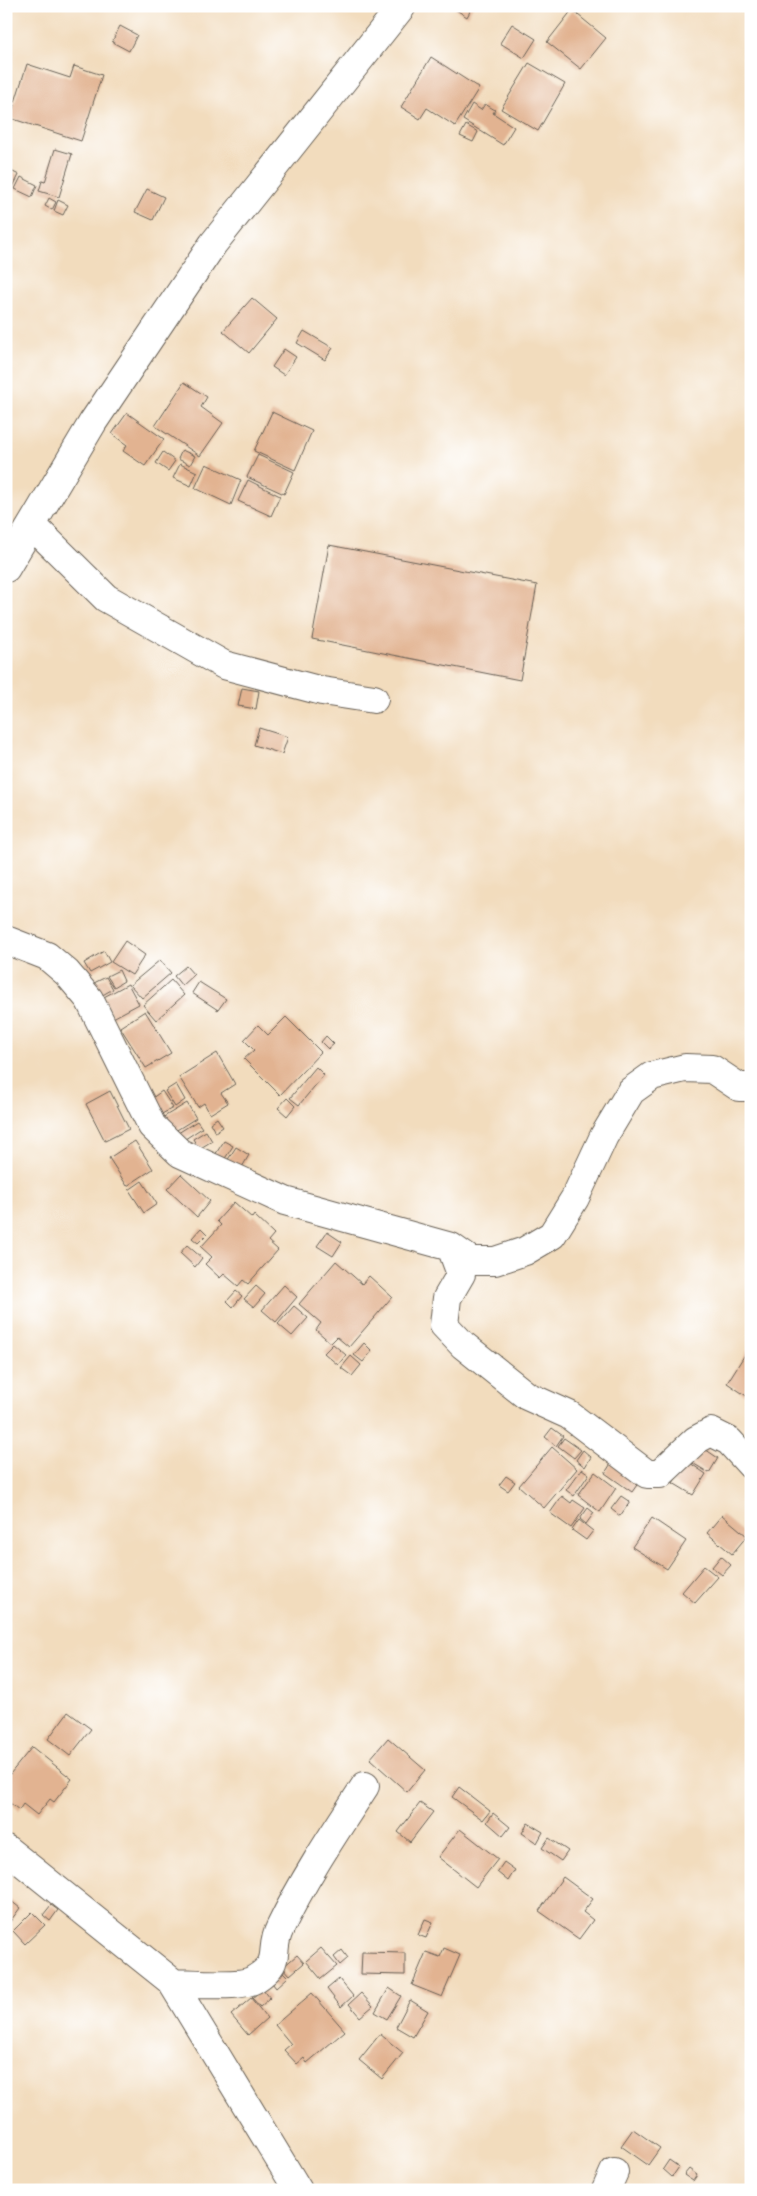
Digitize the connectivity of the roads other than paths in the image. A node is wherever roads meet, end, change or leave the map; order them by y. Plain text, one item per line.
1 (402, 6) edge
2 (32, 525) junction
3 (6, 568) edge
4 (374, 699) dead end
5 (6, 940) edge
6 (751, 1087) edge
7 (451, 1247) junction
8 (751, 1465) edge
9 (365, 1786) dead end
10 (6, 1848) edge
11 (172, 1983) junction
12 (298, 2190) edge

1 - 2 street
2 - 3 street
2 - 4 street
5 - 7 street
6 - 7 street
7 - 8 street
9 - 11 street
10 - 11 street
11 - 12 street

